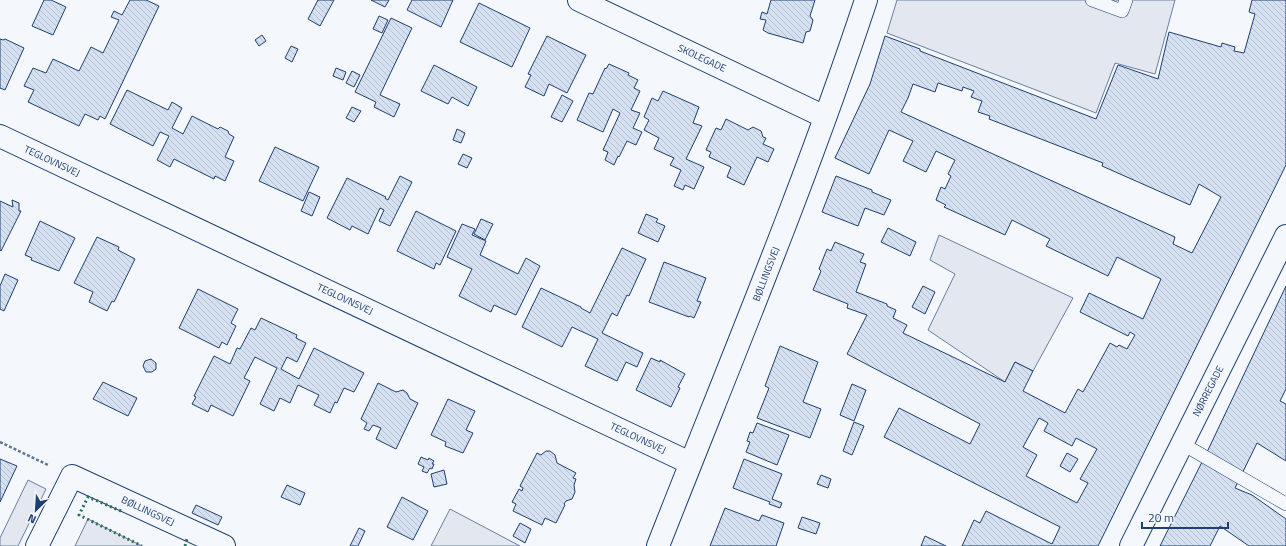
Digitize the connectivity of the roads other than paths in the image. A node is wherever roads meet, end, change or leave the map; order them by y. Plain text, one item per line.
1 (579, 0) edge
2 (866, 0) edge
3 (1092, 0) edge
4 (1126, 0) edge
5 (825, 117) junction
6 (0, 136) edge
7 (1286, 236) edge
8 (1181, 443) junction
9 (690, 463) junction
10 (1286, 504) edge
11 (37, 546) edge
12 (224, 546) edge
13 (658, 546) edge
14 (1131, 546) edge

1 - 5 street, SKOLEGADE
2 - 5 street, BØLLINGSVEJ
3 - 4 lane
5 - 9 street, BØLLINGSVEJ
6 - 9 street, TEGLOVNSVEJ
7 - 8 street, NØRREGADE
8 - 10 lane
8 - 14 street, NØRREGADE
9 - 13 street, BØLLINGSVEJ
11 - 12 street, BØLLINGSVEJ

